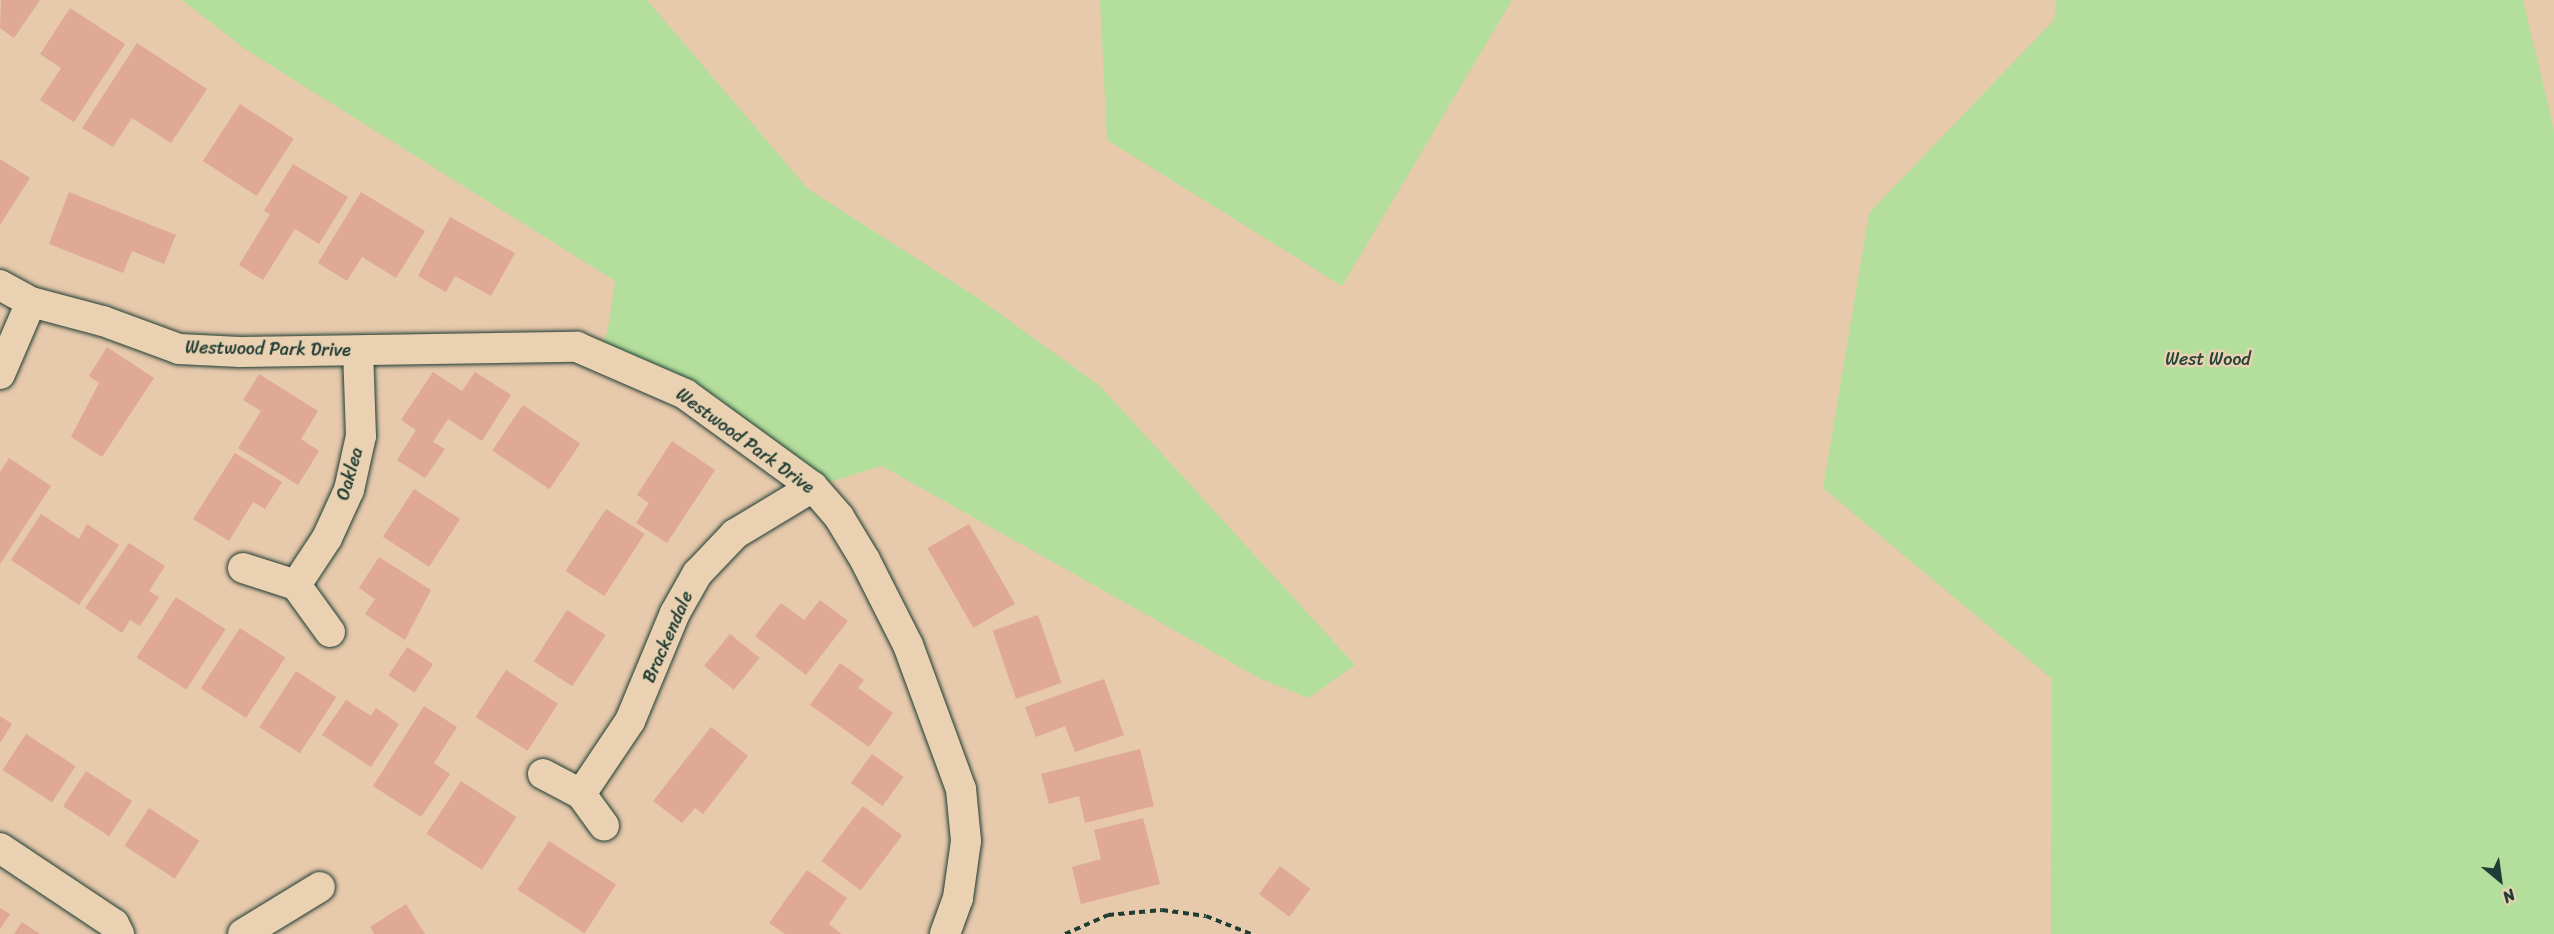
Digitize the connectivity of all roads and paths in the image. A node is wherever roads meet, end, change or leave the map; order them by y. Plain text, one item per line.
1 (0, 285) edge
2 (31, 302) junction
3 (358, 351) junction
4 (0, 374) edge
5 (813, 487) junction
6 (243, 568) dead end
7 (296, 585) junction
8 (330, 632) dead end
9 (543, 774) dead end
10 (581, 794) junction
11 (604, 826) dead end
12 (0, 848) edge
13 (320, 887) dead end
14 (119, 934) edge
15 (243, 934) edge
16 (945, 934) edge
17 (1065, 934) edge
18 (1251, 934) edge

1 - 2 street, Westwood Park Drive
2 - 3 street, Westwood Park Drive
2 - 4 street
3 - 5 street, Westwood Park Drive
3 - 7 street, Oaklea
5 - 10 street, Brackendale
5 - 16 street, Westwood Park Drive
6 - 7 street
7 - 8 street
9 - 10 street
10 - 11 street
12 - 14 street
13 - 15 street
17 - 18 path

